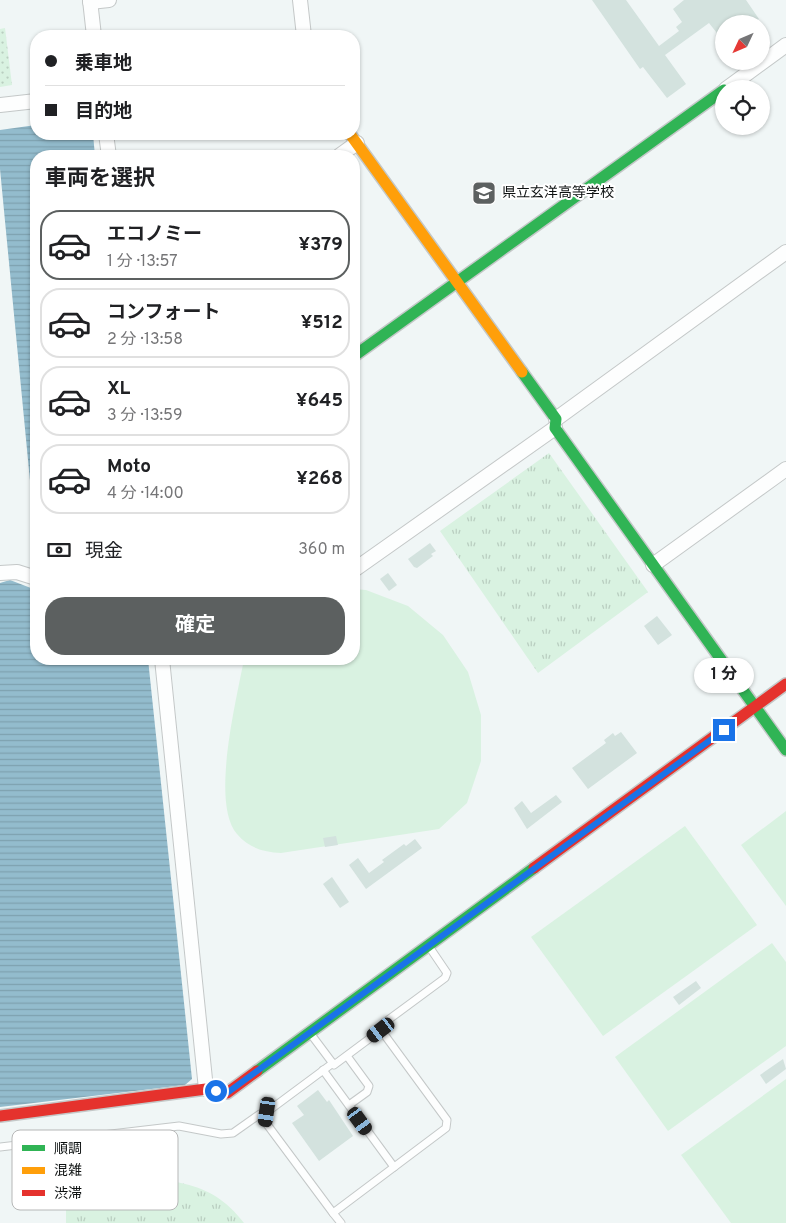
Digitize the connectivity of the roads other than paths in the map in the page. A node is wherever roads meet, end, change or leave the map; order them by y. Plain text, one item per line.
1 (109, 0) edge
2 (300, 0) edge
3 (90, 1) edge
4 (93, 30) edge
5 (303, 30) edge
6 (786, 45) edge
7 (739, 80) edge
8 (715, 97) edge
9 (30, 102) edge
10 (0, 105) edge
11 (353, 140) edge
12 (355, 140) edge
13 (344, 150) edge
14 (786, 252) edge
15 (457, 282) junction
16 (360, 352) edge
17 (556, 424) junction
18 (786, 469) edge
19 (654, 565) junction
20 (360, 566) edge
21 (0, 573) edge
22 (30, 576) edge
23 (163, 665) edge
24 (786, 684) edge
25 (755, 707) junction
26 (786, 750) edge
27 (428, 946) junction
28 (381, 1030) junction
29 (310, 1032) junction
30 (347, 1056) junction
31 (333, 1063) junction
32 (324, 1070) junction
33 (206, 1089) junction
34 (349, 1105) junction
35 (267, 1112) junction
36 (0, 1116) edge
37 (145, 1130) edge
38 (394, 1167) junction
39 (333, 1213) junction
40 (340, 1223) edge

1 - 3 street
2 - 5 street
3 - 4 street
6 - 7 street
8 - 15 street
9 - 10 street
11 - 13 street
12 - 15 street
14 - 17 street
15 - 16 street
15 - 17 street
17 - 19 street
17 - 20 street
18 - 19 street
19 - 25 street
21 - 22 street
23 - 33 street
24 - 25 street
25 - 26 street
25 - 27 street
27 - 28 lane
27 - 29 street
28 - 30 lane
28 - 38 lane
29 - 31 lane
29 - 33 street
30 - 31 lane
30 - 34 lane
31 - 32 lane
32 - 34 lane
32 - 35 lane
33 - 36 street
34 - 38 lane
35 - 37 lane
35 - 39 lane
38 - 39 lane
39 - 40 lane

